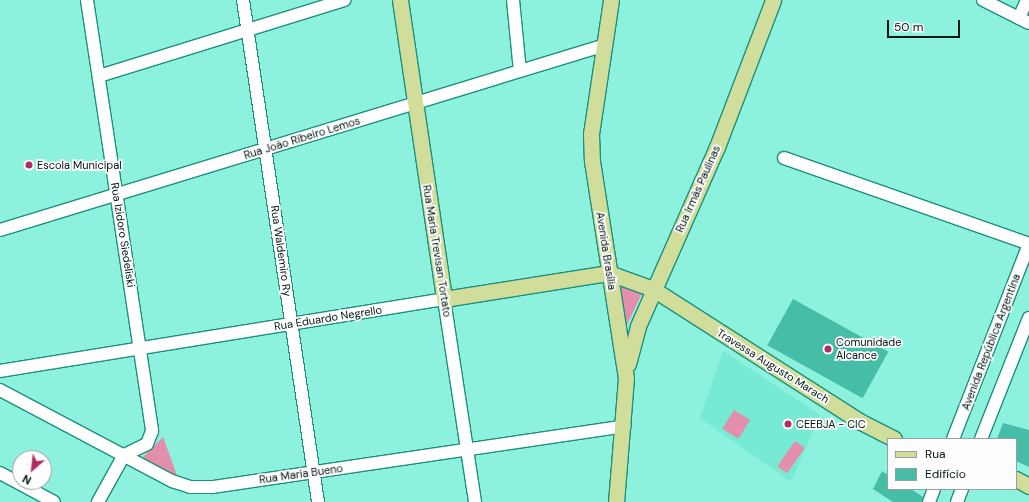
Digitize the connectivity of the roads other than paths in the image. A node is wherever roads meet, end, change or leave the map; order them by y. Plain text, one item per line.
1 (87, 0) edge
2 (244, 0) edge
3 (345, 0) edge
4 (400, 0) edge
5 (513, 0) edge
6 (611, 0) edge
7 (773, 0) edge
8 (984, 0) edge
9 (1027, 0) edge
10 (1024, 21) edge
11 (248, 30) junction
12 (605, 45) junction
13 (520, 71) junction
14 (99, 76) junction
15 (415, 103) junction
16 (266, 149) junction
17 (784, 158) dead end
18 (117, 194) junction
19 (0, 230) edge
20 (1029, 244) edge
21 (609, 273) junction
22 (653, 289) junction
23 (444, 299) junction
24 (1028, 322) edge
25 (292, 324) junction
26 (141, 349) junction
27 (0, 372) edge
28 (626, 378) junction
29 (0, 390) edge
30 (624, 426) junction
31 (892, 438) edge
32 (953, 438) edge
33 (981, 438) edge
34 (467, 449) junction
35 (124, 455) junction
36 (314, 472) junction
37 (0, 473) edge
38 (1017, 480) edge
39 (1029, 486) edge
40 (934, 490) edge
41 (962, 490) edge
42 (54, 502) edge
43 (98, 502) edge
44 (318, 502) edge
45 (475, 502) edge
46 (616, 502) edge
47 (929, 502) edge
48 (957, 502) edge

1 - 14 street, Rua Izidoro Siedeliski
2 - 11 street, Rua Waldemiro Ry
3 - 11 street
4 - 15 main road, Rua Maria Trevisan Tortato
5 - 13 street
6 - 12 main road, Avenida Brasília
7 - 22 main road, Rua Irmãs Paulinas
8 - 10 street
9 - 10 street
11 - 14 street
11 - 16 street, Rua Waldemiro Ry
12 - 13 street, Rua João Ribeiro Lemos
12 - 21 main road, Avenida Brasília
13 - 15 street, Rua João Ribeiro Lemos
14 - 18 street, Rua Izidoro Siedeliski
15 - 16 street, Rua João Ribeiro Lemos
15 - 23 main road, Rua Maria Trevisan Tortato
16 - 18 street, Rua João Ribeiro Lemos
16 - 25 street, Rua Waldemiro Ry
17 - 20 street
18 - 19 street, Rua João Ribeiro Lemos
18 - 26 street, Rua Izidoro Siedeliski
20 - 32 street, Avenida República Argentina
21 - 22 main road, Rua Eduardo Negrello
21 - 23 main road, Rua Eduardo Negrello
21 - 28 main road, Avenida Brasília
22 - 28 main road, Rua Irmãs Paulinas
22 - 31 main road, Travessa Augusto Marach
23 - 25 street, Rua Eduardo Negrello
23 - 34 street, Rua Maria Trevisan Tortato
24 - 33 street
25 - 26 street, Rua Eduardo Negrello
25 - 36 street, Rua Waldemiro Ry
26 - 27 street, Rua Eduardo Negrello
26 - 35 street, Rua Izidoro Siedeliski
28 - 30 main road, Avenida Brasília
29 - 35 street, Rua Maria Bueno
30 - 34 street, Rua Maria Bueno
30 - 46 main road, Avenida Brasília
34 - 36 street, Rua Maria Bueno
34 - 45 street, Rua Maria Trevisan Tortato
35 - 36 street, Rua Maria Bueno
35 - 43 street
36 - 44 street, Rua Waldemiro Ry
37 - 42 street
38 - 39 main road
40 - 47 street
41 - 48 street

